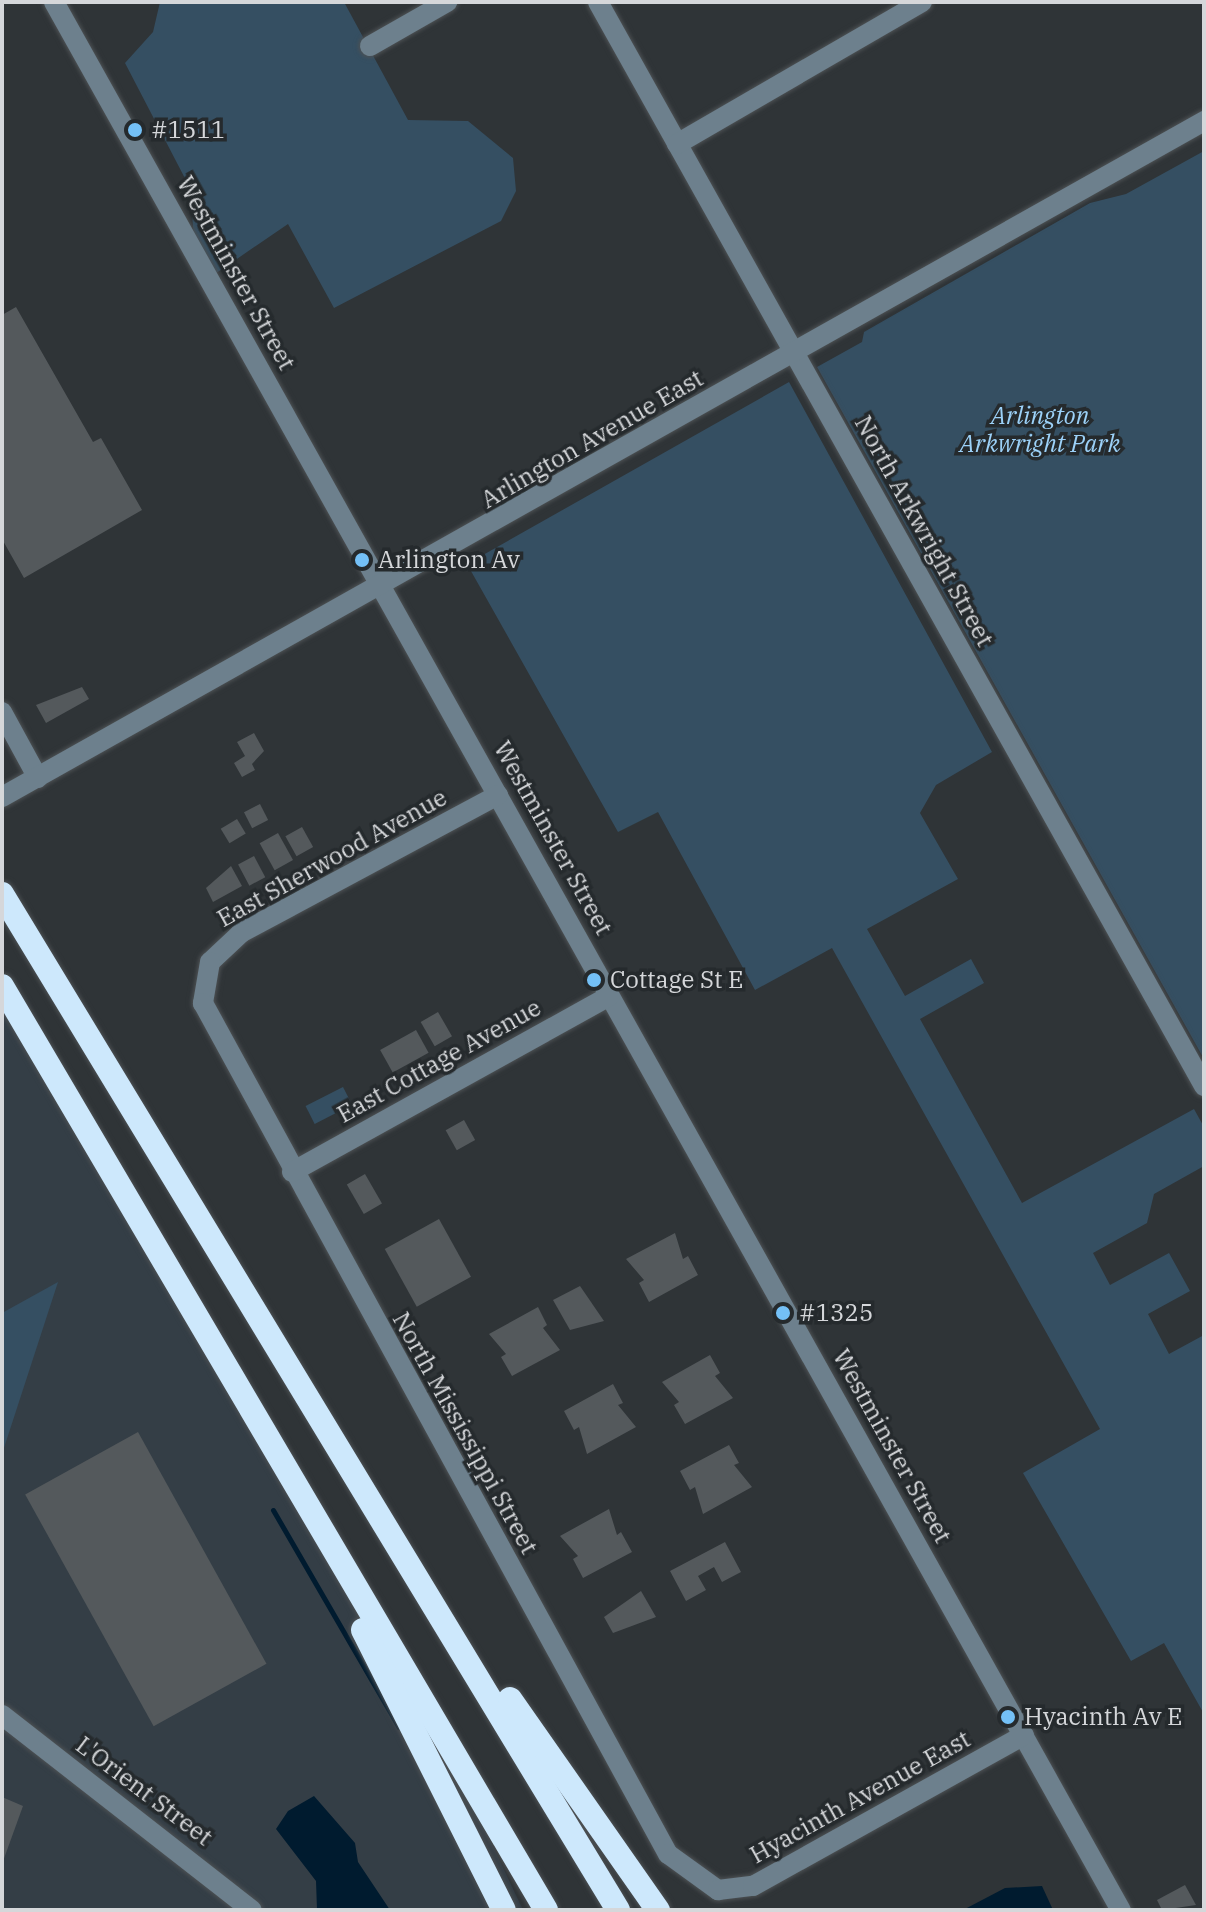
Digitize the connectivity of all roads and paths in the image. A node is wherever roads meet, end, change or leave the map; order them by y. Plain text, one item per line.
1 (54, 2) edge
2 (447, 2) edge
3 (598, 2) edge
4 (922, 2) edge
5 (370, 46) dead end
6 (1204, 121) edge
7 (677, 144) junction
8 (795, 353) junction
9 (383, 588) junction
10 (2, 712) edge
11 (38, 778) junction
12 (5, 795) edge
13 (498, 795) junction
14 (2, 894) edge
15 (205, 978) joint
16 (2, 986) edge
17 (610, 996) junction
18 (1204, 1086) edge
19 (292, 1172) junction
20 (394, 1535) junction
21 (341, 1567) junction
22 (2, 1715) edge
23 (1024, 1735) junction
24 (718, 1890) joint
25 (252, 1910) edge
26 (504, 1910) edge
27 (546, 1910) edge
28 (618, 1910) edge
29 (658, 1910) edge
30 (1121, 1910) edge

1 - 9 street, Westminster Street
2 - 5 street
3 - 7 street, North Arkwright Street
4 - 7 street
6 - 8 street, Arlington Avenue East
7 - 8 street, North Arkwright Street
8 - 9 street, Arlington Avenue East
8 - 18 street, North Arkwright Street
9 - 11 street, Arlington Avenue East
9 - 13 street, Westminster Street
10 - 11 street
11 - 12 street, Arlington Avenue East
13 - 15 street, East Sherwood Avenue
13 - 17 street, Westminster Street
14 - 20 highway
15 - 19 street, North Mississippi Street
16 - 21 highway
17 - 19 street, East Cottage Avenue
17 - 23 street, Westminster Street
19 - 24 street, North Mississippi Street
20 - 28 highway
20 - 29 highway
21 - 26 highway
21 - 27 highway
22 - 25 street, L'Orient Street
23 - 24 street, Hyacinth Avenue East
23 - 30 street, Westminster Street

